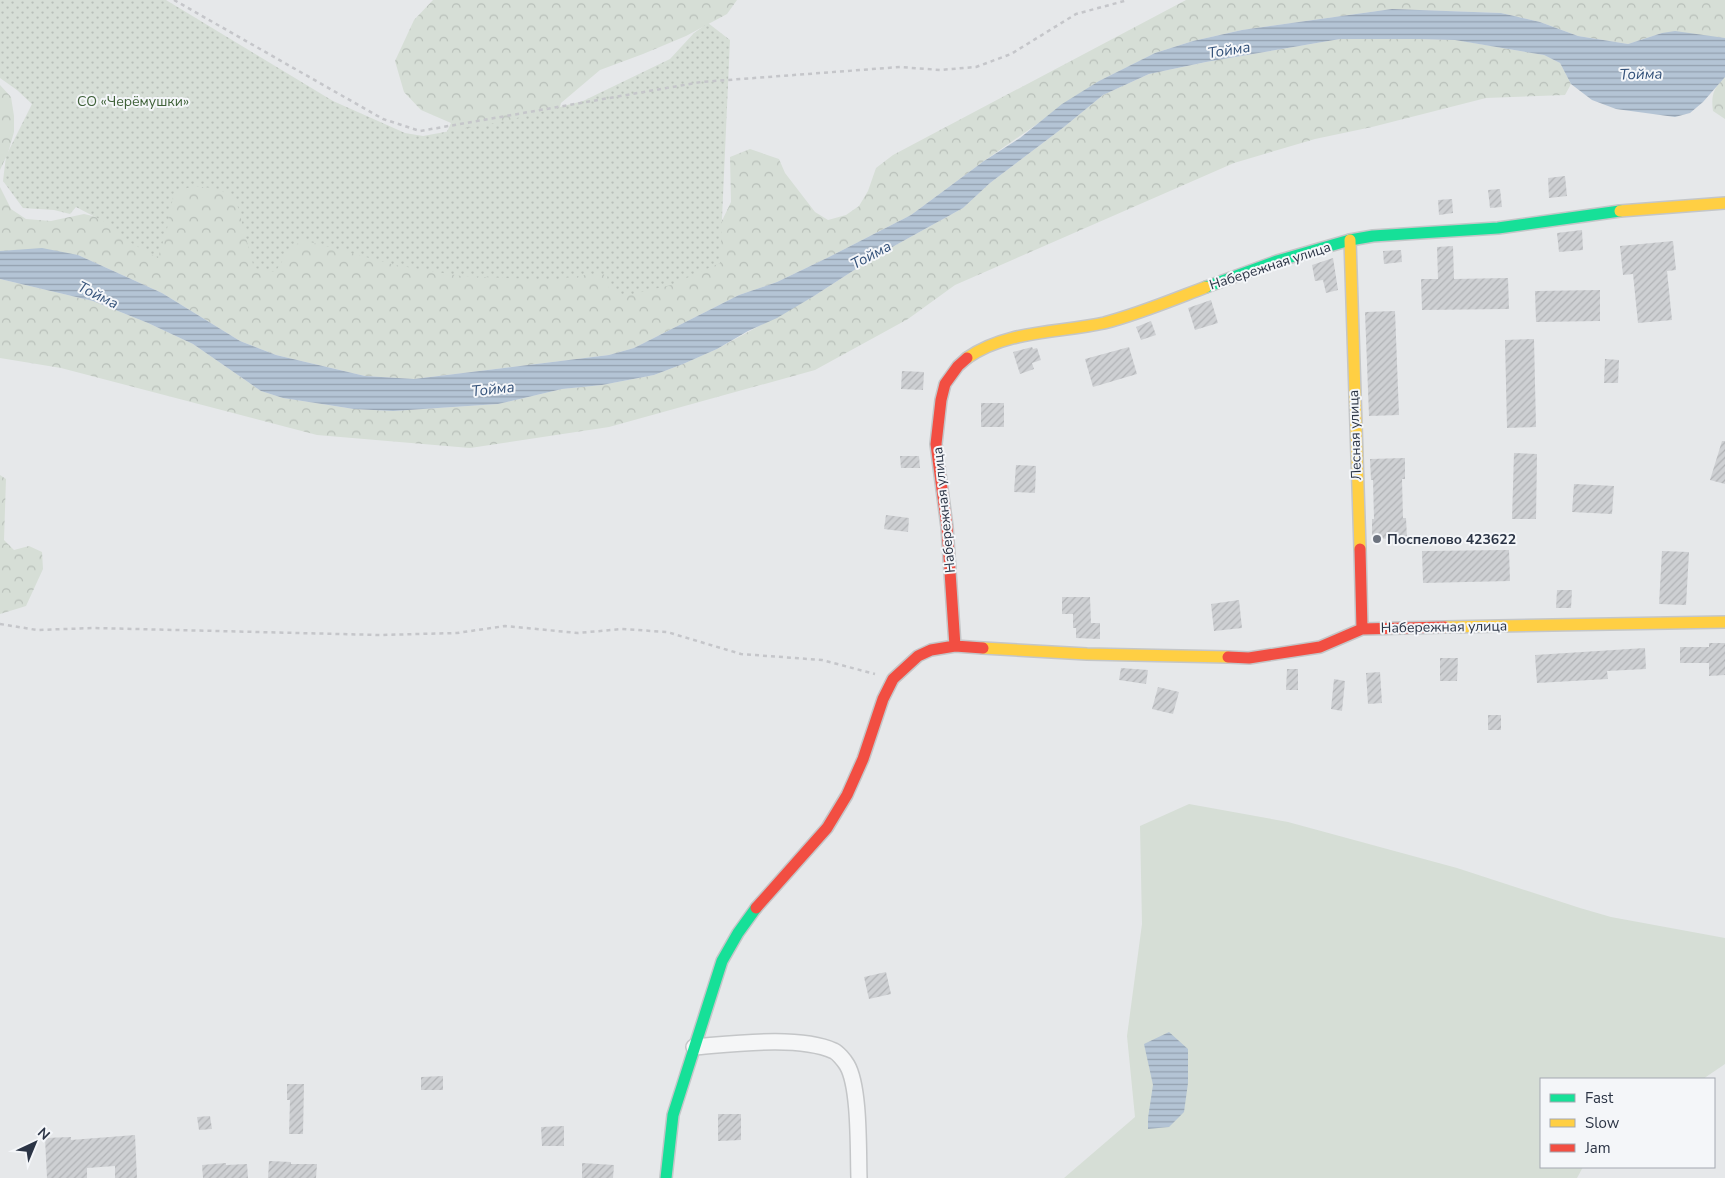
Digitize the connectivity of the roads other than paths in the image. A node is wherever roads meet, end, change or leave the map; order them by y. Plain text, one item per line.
1 (1725, 203) edge
2 (1350, 240) junction
3 (1725, 622) edge
4 (1362, 629) junction
5 (955, 646) junction
6 (694, 1046) junction
7 (666, 1178) edge
8 (859, 1178) edge

1 - 2 street, Набережная улица
2 - 4 street, Лесная улица
2 - 5 street, Набережная улица
3 - 4 street, Набережная улица
4 - 5 street, Набережная улица
5 - 6 street
6 - 7 street
6 - 8 street

